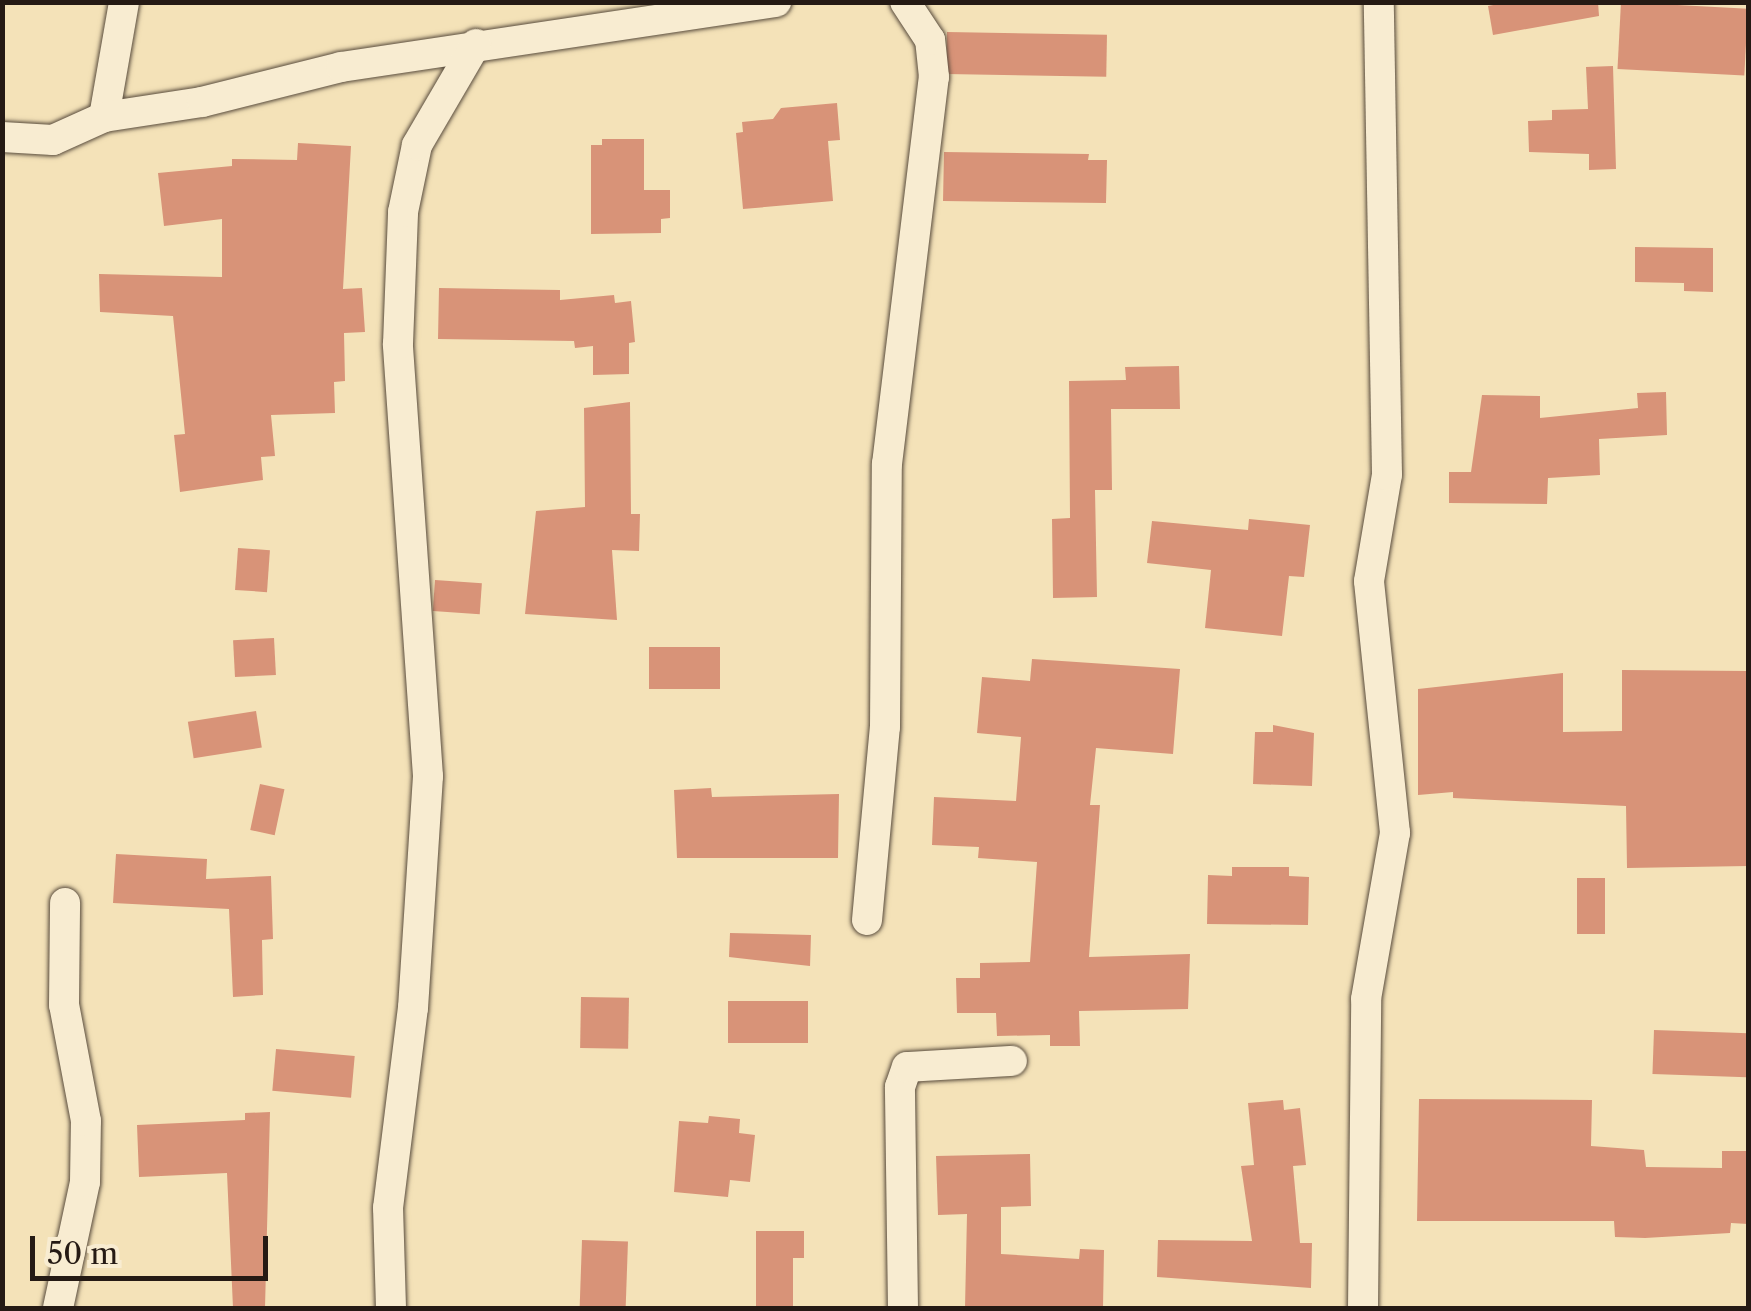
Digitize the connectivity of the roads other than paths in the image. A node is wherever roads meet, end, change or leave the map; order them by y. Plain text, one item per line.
1 (124, 2) edge
2 (776, 2) edge
3 (905, 2) edge
4 (1379, 2) edge
5 (476, 44) junction
6 (104, 116) junction
7 (2, 138) edge
8 (65, 903) dead end
9 (867, 920) dead end
10 (1012, 1061) dead end
11 (58, 1308) edge
12 (390, 1308) edge
13 (903, 1308) edge
14 (1363, 1308) edge

1 - 6 street
2 - 5 street
3 - 9 street
4 - 14 street
5 - 6 street
5 - 12 street
6 - 7 street
8 - 11 street
10 - 13 street

